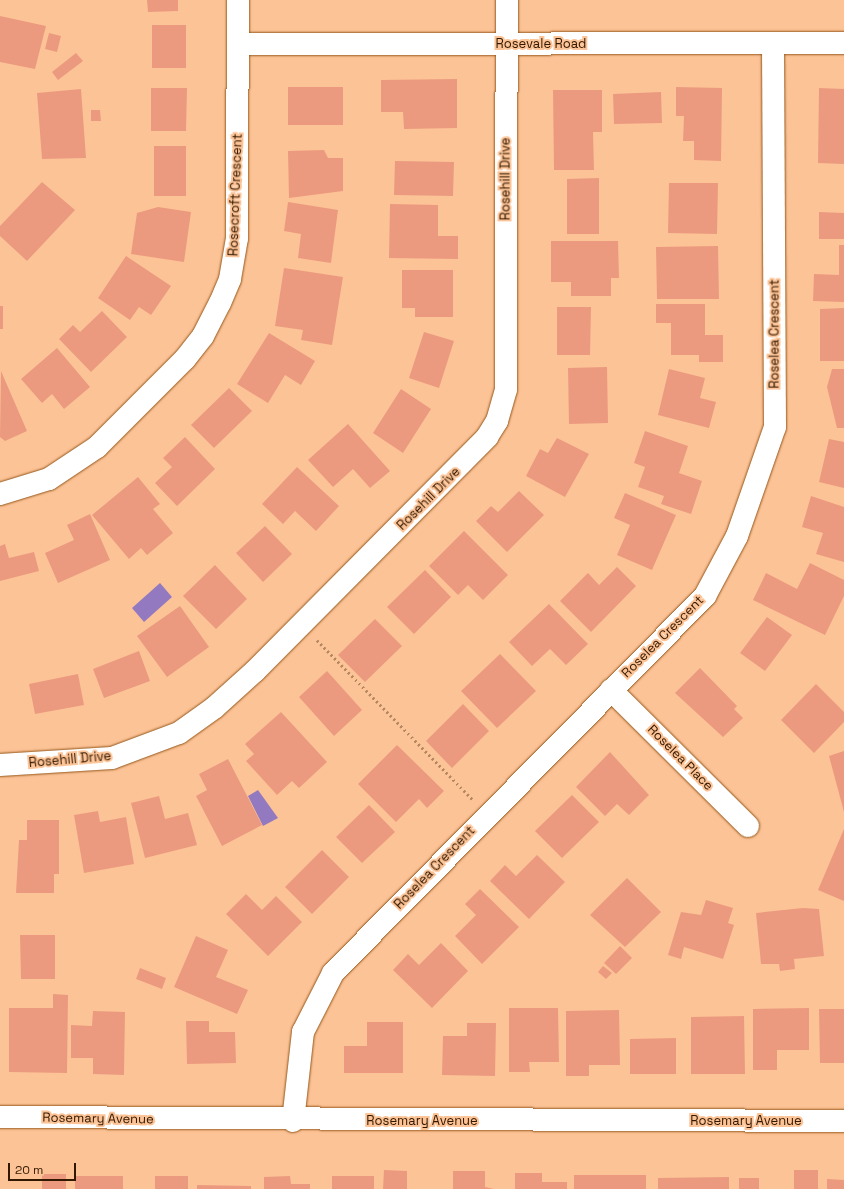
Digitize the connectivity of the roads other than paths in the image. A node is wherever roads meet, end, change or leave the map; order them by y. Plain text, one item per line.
1 (238, 0) edge
2 (507, 0) edge
3 (773, 43) junction
4 (844, 43) edge
5 (238, 44) junction
6 (506, 44) junction
7 (0, 494) edge
8 (611, 690) junction
9 (0, 765) edge
10 (748, 826) dead end
11 (0, 1117) edge
12 (293, 1121) junction
13 (844, 1121) edge

1 - 5 street, Rosecroft Crescent
2 - 6 street, Rosehill Drive
3 - 4 street, Rosevale Road
3 - 6 street, Rosevale Road
3 - 8 street, Roselea Crescent
5 - 6 street, Rosevale Road
5 - 7 street, Rosecroft Crescent
6 - 9 street, Rosehill Drive
8 - 10 street, Roselea Place
8 - 12 street, Roselea Crescent
11 - 12 street, Rosemary Avenue
12 - 13 street, Rosemary Avenue

